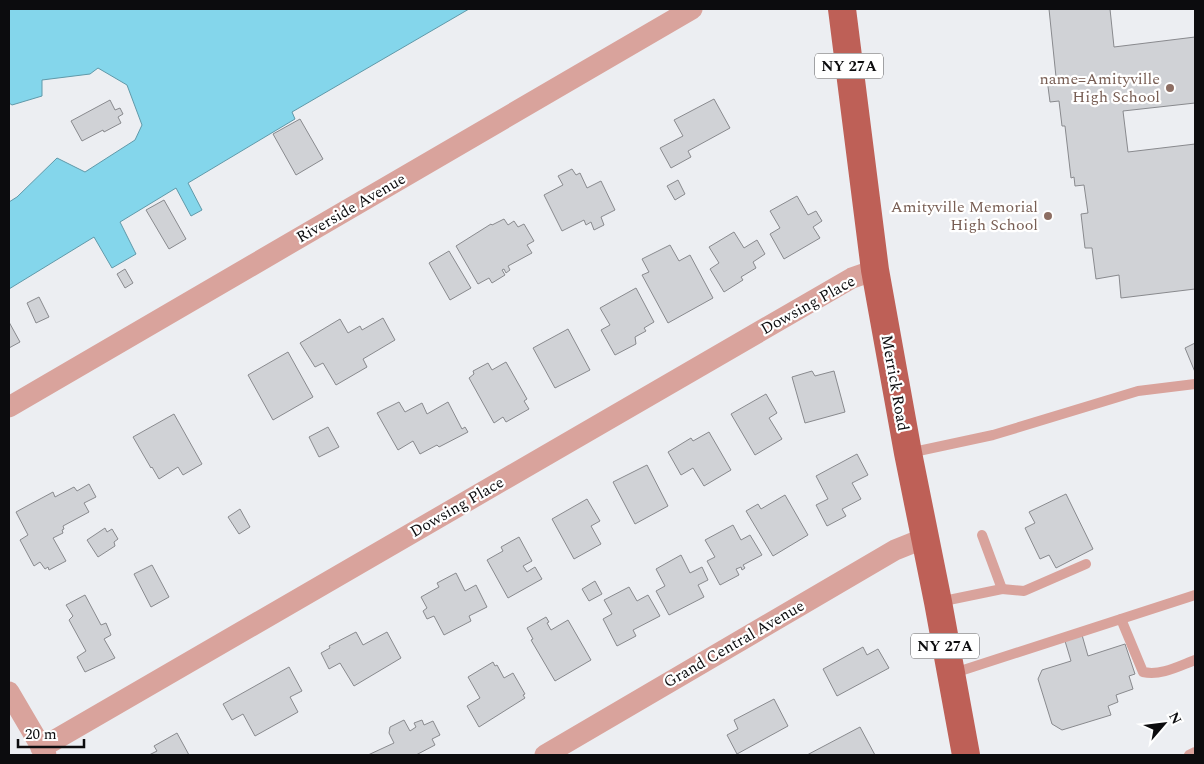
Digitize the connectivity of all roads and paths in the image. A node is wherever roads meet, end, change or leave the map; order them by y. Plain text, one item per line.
1 (692, 9) edge
2 (842, 9) edge
3 (875, 270) junction
4 (1195, 384) edge
5 (9, 407) edge
6 (908, 453) junction
7 (982, 535) dead end
8 (925, 538) junction
9 (1086, 564) dead end
10 (1002, 589) junction
11 (1195, 595) edge
12 (938, 602) junction
13 (1121, 619) junction
14 (1195, 660) edge
15 (950, 675) junction
16 (9, 692) edge
17 (44, 752) edge
18 (1195, 752) edge
19 (545, 755) edge
20 (966, 755) edge
21 (1189, 755) edge

1 - 5 street, Riverside Avenue
2 - 3 main road, Merrick Road / NY 27A
3 - 6 main road, Merrick Road / NY 27A
3 - 17 street, Dowsing Place
4 - 6 lane
6 - 8 main road, Merrick Road / NY 27A
7 - 10 lane
8 - 12 main road, Merrick Road / NY 27A
8 - 19 street, Grand Central Avenue
9 - 10 lane
10 - 12 lane
11 - 13 lane
12 - 15 main road, Merrick Road / NY 27A
13 - 14 lane
13 - 15 lane
15 - 20 main road, Merrick Road / NY 27A
16 - 17 street
18 - 21 lane

